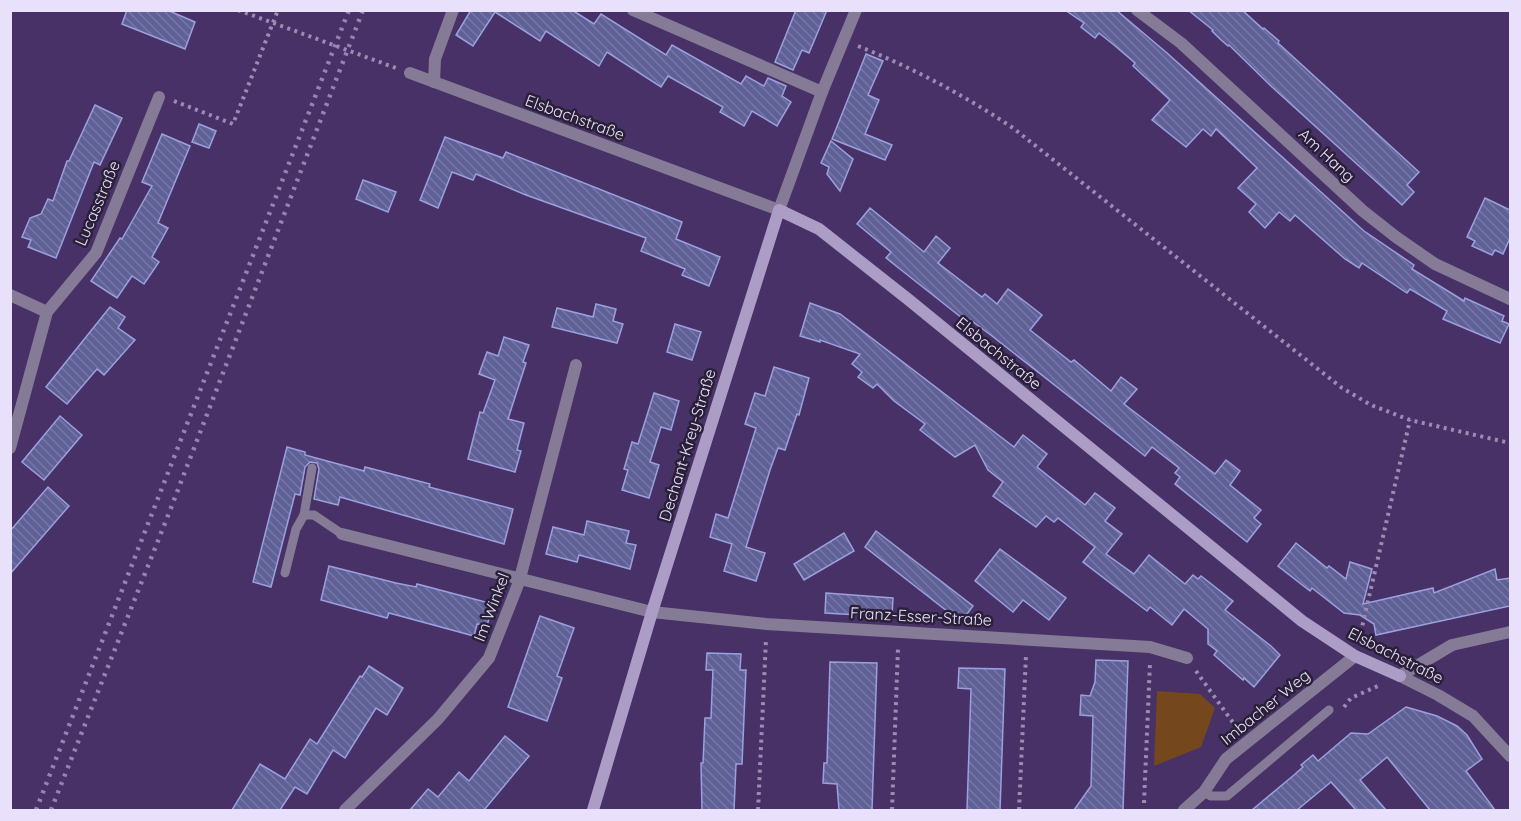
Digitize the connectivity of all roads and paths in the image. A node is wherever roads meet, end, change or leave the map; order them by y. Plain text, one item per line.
1 (238, 10) edge
2 (278, 10) edge
3 (453, 10) edge
4 (633, 10) edge
5 (856, 10) edge
6 (1137, 10) edge
7 (273, 24) junction
8 (844, 40) junction
9 (410, 73) joint
10 (434, 82) junction
11 (822, 92) junction
12 (159, 97) joint
13 (779, 210) junction
14 (10, 295) edge
15 (1510, 299) edge
16 (47, 312) junction
17 (576, 366) dead end
18 (1410, 420) junction
19 (1510, 443) edge
20 (10, 448) edge
21 (312, 468) dead end
22 (304, 515) junction
23 (342, 534) joint
24 (285, 573) dead end
25 (520, 579) junction
26 (652, 612) junction
27 (766, 624) junction
28 (898, 632) junction
29 (1510, 632) edge
30 (1026, 639) junction
31 (1150, 647) junction
32 (1355, 656) junction
33 (1187, 658) joint
34 (1400, 676) junction
35 (1344, 708) dead end
36 (1329, 710) dead end
37 (1246, 741) junction
38 (1510, 756) edge
39 (1204, 792) junction
40 (1144, 803) dead end
41 (345, 810) edge
42 (592, 810) edge
43 (758, 810) edge
44 (892, 810) edge
45 (1019, 810) edge
46 (1184, 810) edge

1 - 7 path
2 - 7 path
3 - 10 street
4 - 11 street
5 - 8 street, Dechant-Krey-Straße
6 - 15 street, Am Hang
7 - 9 path
7 - 12 path
8 - 11 street, Dechant-Krey-Straße
8 - 18 path
9 - 10 street, Elsbachstraße
10 - 13 street, Elsbachstraße
11 - 13 street, Dechant-Krey-Straße
12 - 16 street, Lucasstraße
13 - 26 street, Dechant-Krey-Straße
13 - 32 street, Elsbachstraße
14 - 16 street
16 - 20 street, Lucasstraße
17 - 25 street, Im Winkel
18 - 19 path
18 - 32 path
21 - 22 lane
22 - 23 lane
22 - 24 lane
23 - 25 street, Franz-Esser-Straße
25 - 26 street, Franz-Esser-Straße
25 - 41 street, Im Winkel
26 - 27 street, Franz-Esser-Straße
26 - 42 street, Dechant-Krey-Straße
27 - 28 street, Franz-Esser-Straße
27 - 43 path
28 - 30 street, Franz-Esser-Straße
28 - 44 path
29 - 34 street
30 - 31 street, Franz-Esser-Straße
30 - 45 path
31 - 33 street, Franz-Esser-Straße
31 - 40 path
32 - 34 street, Elsbachstraße
32 - 37 street, Imbacher Weg
33 - 37 path
34 - 35 path
34 - 38 street, Elsbachstraße
36 - 39 lane
37 - 39 street, Imbacher Weg
39 - 46 street, Imbacher Weg

